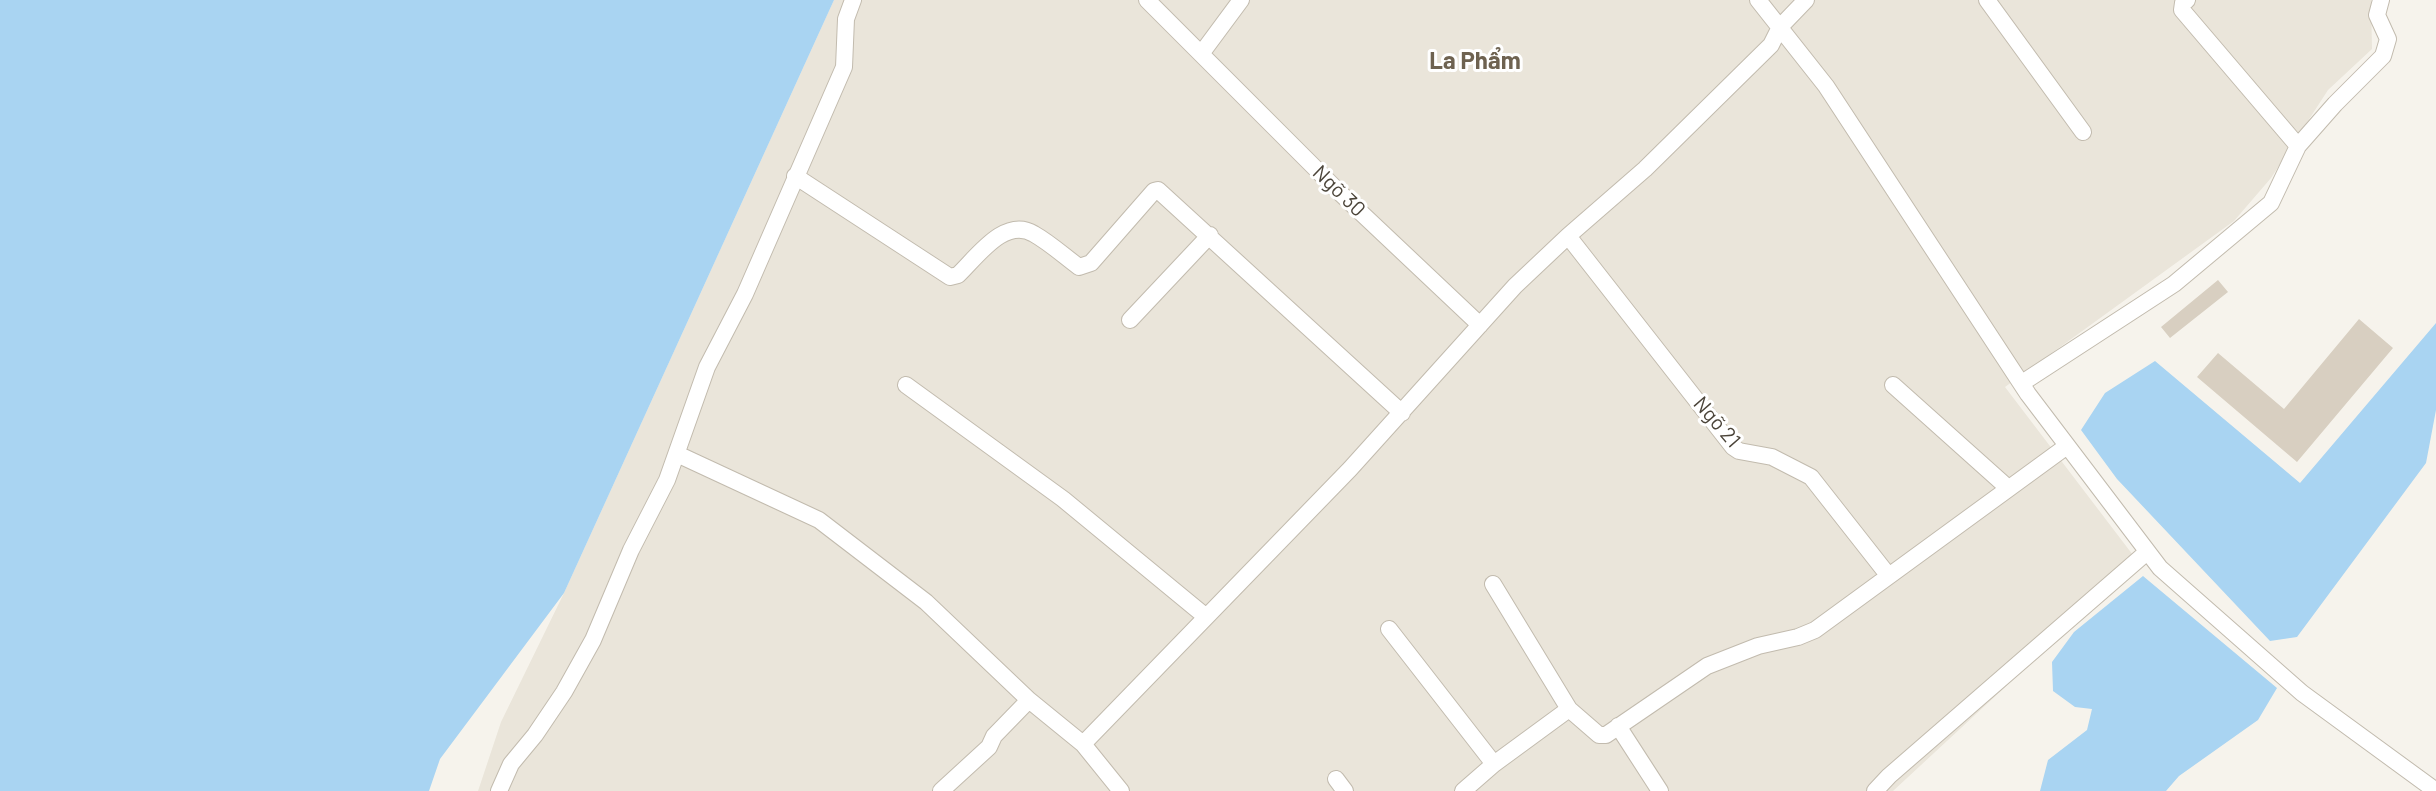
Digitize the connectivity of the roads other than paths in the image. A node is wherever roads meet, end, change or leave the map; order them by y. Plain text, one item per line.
1 (853, 0) edge
2 (1147, 0) edge
3 (1241, 0) edge
4 (1758, 0) edge
5 (1805, 0) edge
6 (1987, 0) edge
7 (2187, 0) edge
8 (2381, 0) edge
9 (1780, 27) junction
10 (1201, 54) junction
11 (2083, 132) dead end
12 (2298, 146) junction
13 (795, 176) junction
14 (1210, 235) junction
15 (1567, 236) junction
16 (1130, 320) dead end
17 (1480, 325) junction
18 (2022, 383) junction
19 (906, 385) dead end
20 (1894, 385) dead end
21 (1402, 413) junction
22 (2067, 446) junction
23 (677, 454) junction
24 (2007, 487) junction
25 (2147, 552) junction
26 (1888, 575) junction
27 (1493, 584) dead end
28 (1205, 616) junction
29 (1390, 629) dead end
30 (1029, 700) junction
31 (1569, 709) junction
32 (1618, 726) junction
33 (1083, 744) junction
34 (1494, 764) junction
35 (499, 791) edge
36 (941, 791) edge
37 (1121, 791) edge
38 (1463, 791) edge
39 (1660, 791) edge
40 (1875, 791) edge
41 (2436, 791) edge

1 - 13 street
2 - 10 street, Ngõ 30
3 - 10 street
4 - 9 street
5 - 9 street
6 - 11 street
7 - 12 street
8 - 12 street
9 - 15 street
9 - 18 street
10 - 17 street, Ngõ 30
12 - 18 street
13 - 14 street
13 - 23 street
14 - 16 street
14 - 21 street
15 - 17 street
15 - 26 street, Ngõ 21
17 - 21 street
18 - 22 street
19 - 28 street
20 - 24 street
21 - 28 street
22 - 24 street
22 - 25 street
23 - 30 street
23 - 35 street
24 - 26 street
25 - 40 street
25 - 41 street
26 - 32 street
27 - 31 street
28 - 33 street
29 - 34 street
30 - 33 street
30 - 36 street
31 - 32 street
31 - 34 street
32 - 39 street
33 - 37 street
34 - 38 street

